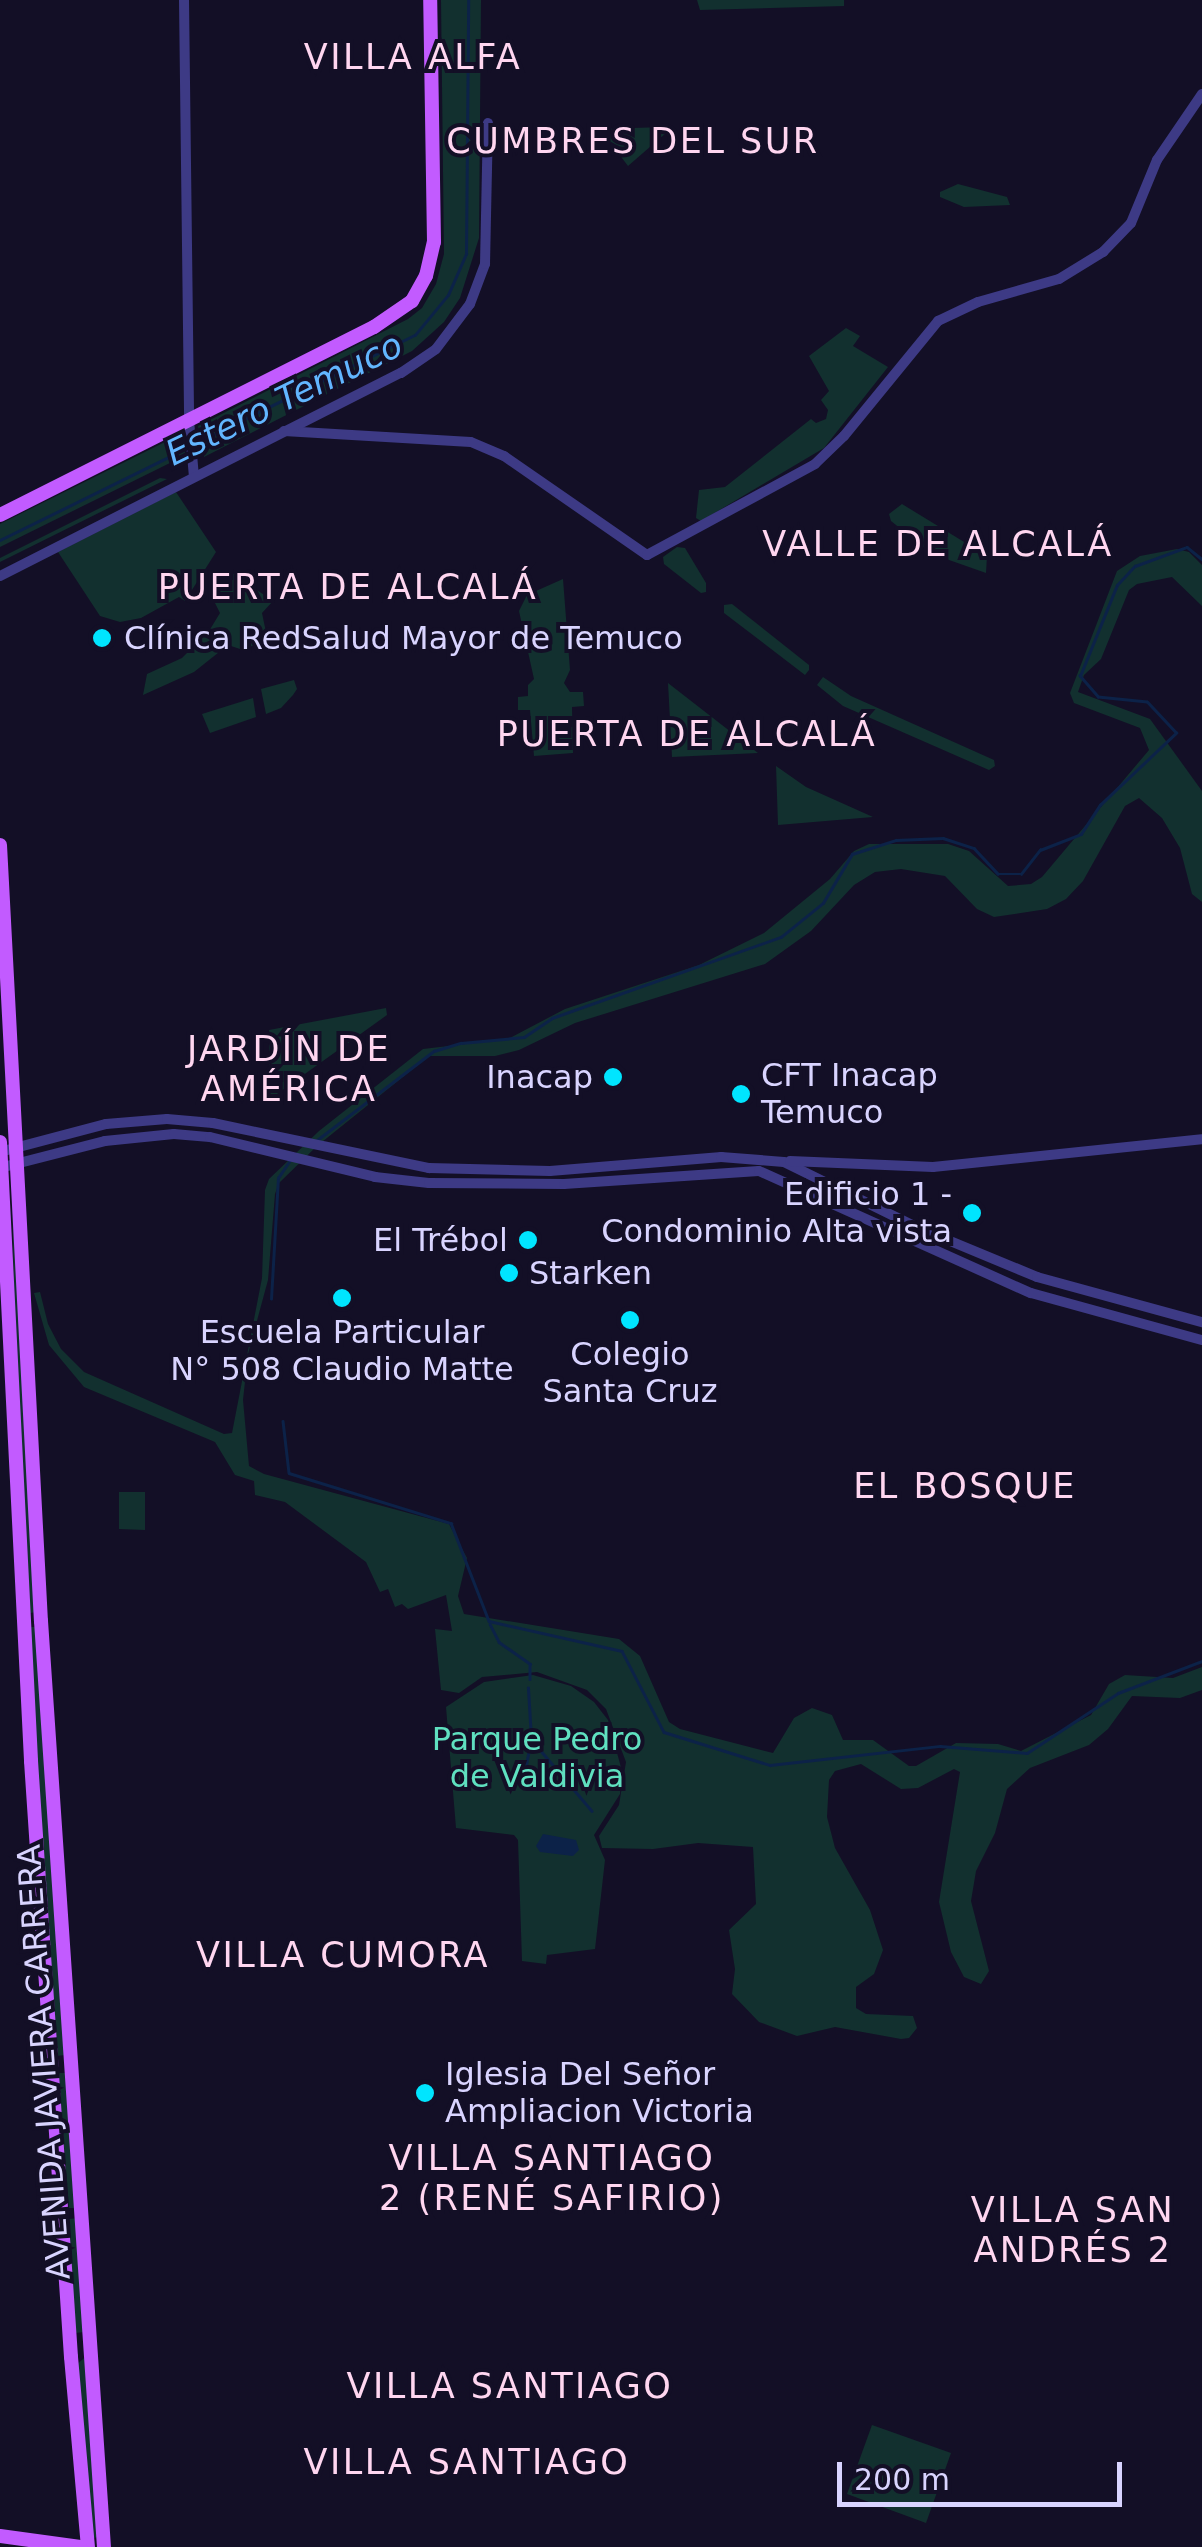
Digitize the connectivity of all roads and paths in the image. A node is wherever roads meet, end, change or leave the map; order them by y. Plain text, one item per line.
1 (184, 0) edge
2 (430, 0) edge
3 (1202, 94) edge
4 (488, 124) dead end
5 (189, 425) junction
6 (284, 431) junction
7 (194, 477) junction
8 (0, 515) edge
9 (0, 576) edge
10 (0, 845) edge
11 (5, 1035) edge
12 (240, 1129) junction
13 (1202, 1139) edge
14 (0, 1142) edge
15 (234, 1143) junction
16 (17, 1155) junction
17 (1, 1160) edge
18 (784, 1162) junction
19 (578, 1169) junction
20 (564, 1184) junction
21 (1202, 1322) edge
22 (1202, 1340) edge
23 (0, 2536) edge
24 (80, 2547) edge
25 (88, 2547) edge
26 (104, 2547) edge

1 - 5 street
2 - 5 main road
3 - 6 street
4 - 6 street
5 - 7 street
5 - 8 main road
6 - 7 street
7 - 9 street
10 - 11 main road, AVENIDA JAVIERA CARRERA
11 - 16 main road, AVENIDA JAVIERA CARRERA
12 - 15 street
12 - 16 street
12 - 19 street
13 - 18 street
14 - 17 main road, AVENIDA JAVIERA CARRERA
15 - 16 street
15 - 20 street
16 - 17 street
16 - 26 main road, AVENIDA JAVIERA CARRERA
17 - 25 main road, AVENIDA JAVIERA CARRERA
18 - 19 street
18 - 21 street
19 - 20 street
20 - 22 street
23 - 24 main road

